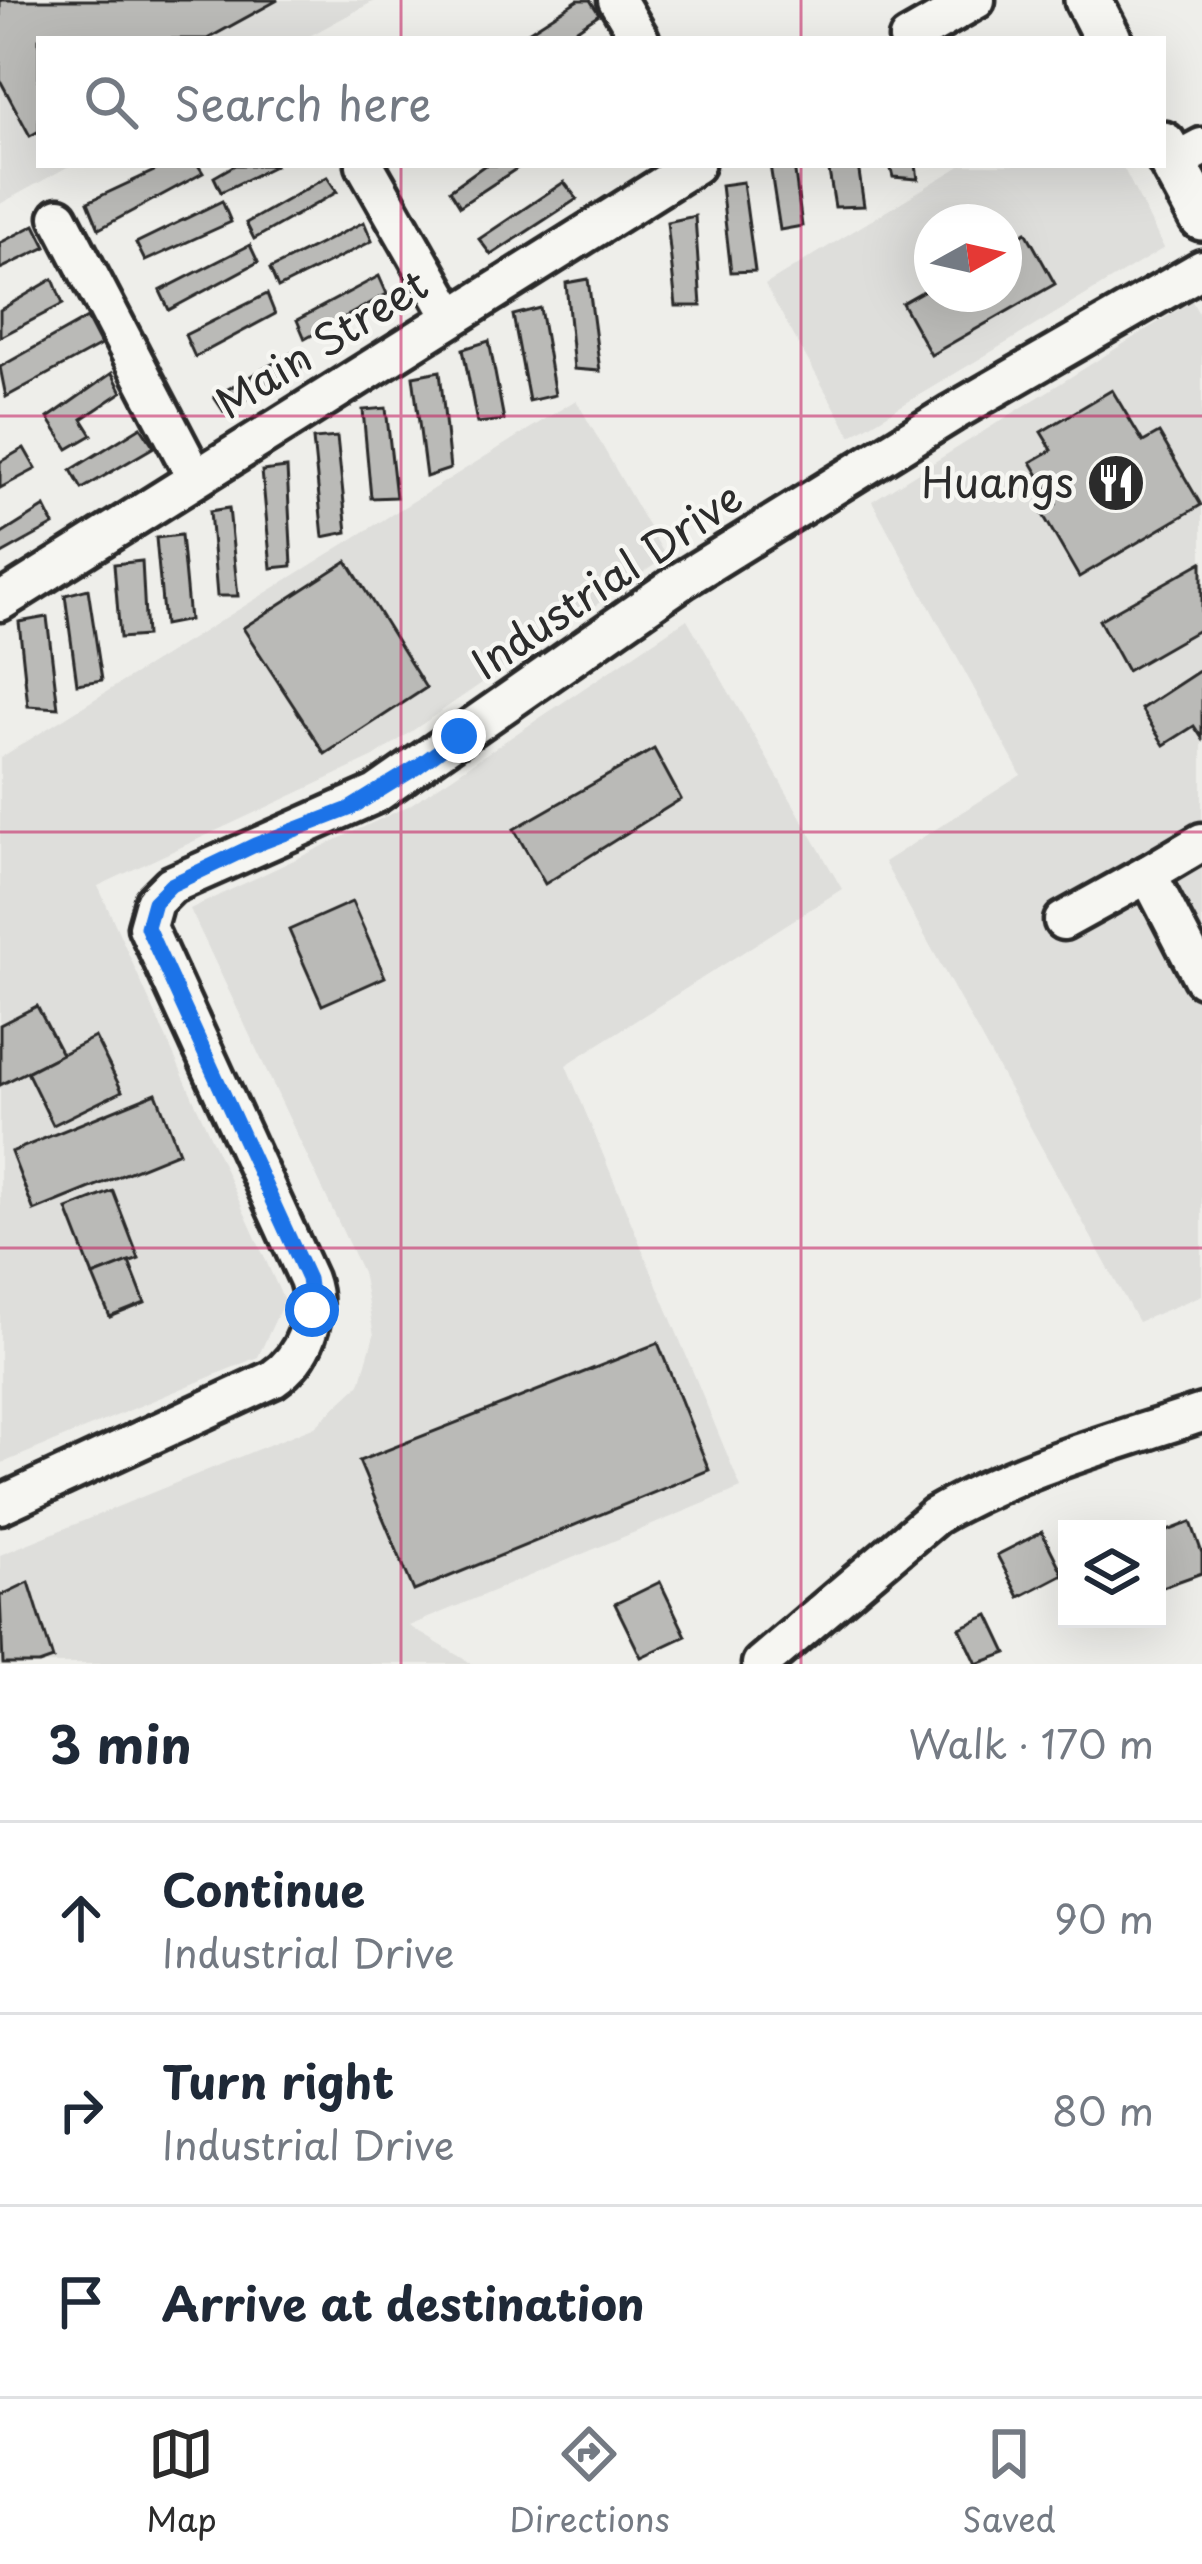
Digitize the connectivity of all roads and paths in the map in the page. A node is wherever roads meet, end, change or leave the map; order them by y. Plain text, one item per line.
1 (617, 0) edge
2 (976, 0) edge
3 (1088, 0) edge
4 (638, 36) edge
5 (913, 36) edge
6 (1106, 36) edge
7 (1179, 151) edge
8 (367, 168) edge
9 (690, 168) edge
10 (1202, 217) edge
11 (59, 218) dead end
12 (1202, 269) edge
13 (451, 316) junction
14 (195, 477) junction
15 (0, 602) edge
16 (1202, 842) edge
17 (1148, 874) junction
18 (1063, 921) dead end
19 (1202, 978) edge
20 (1202, 1413) edge
21 (0, 1505) edge
22 (760, 1664) edge

1 - 4 street
2 - 5 street
3 - 6 main road
7 - 10 main road
8 - 13 street
9 - 13 street, Main Street
11 - 14 street
12 - 21 street, Industrial Drive
13 - 14 street, Main Street
14 - 15 street, Main Street
16 - 17 street
17 - 18 street
17 - 19 street
20 - 22 street

